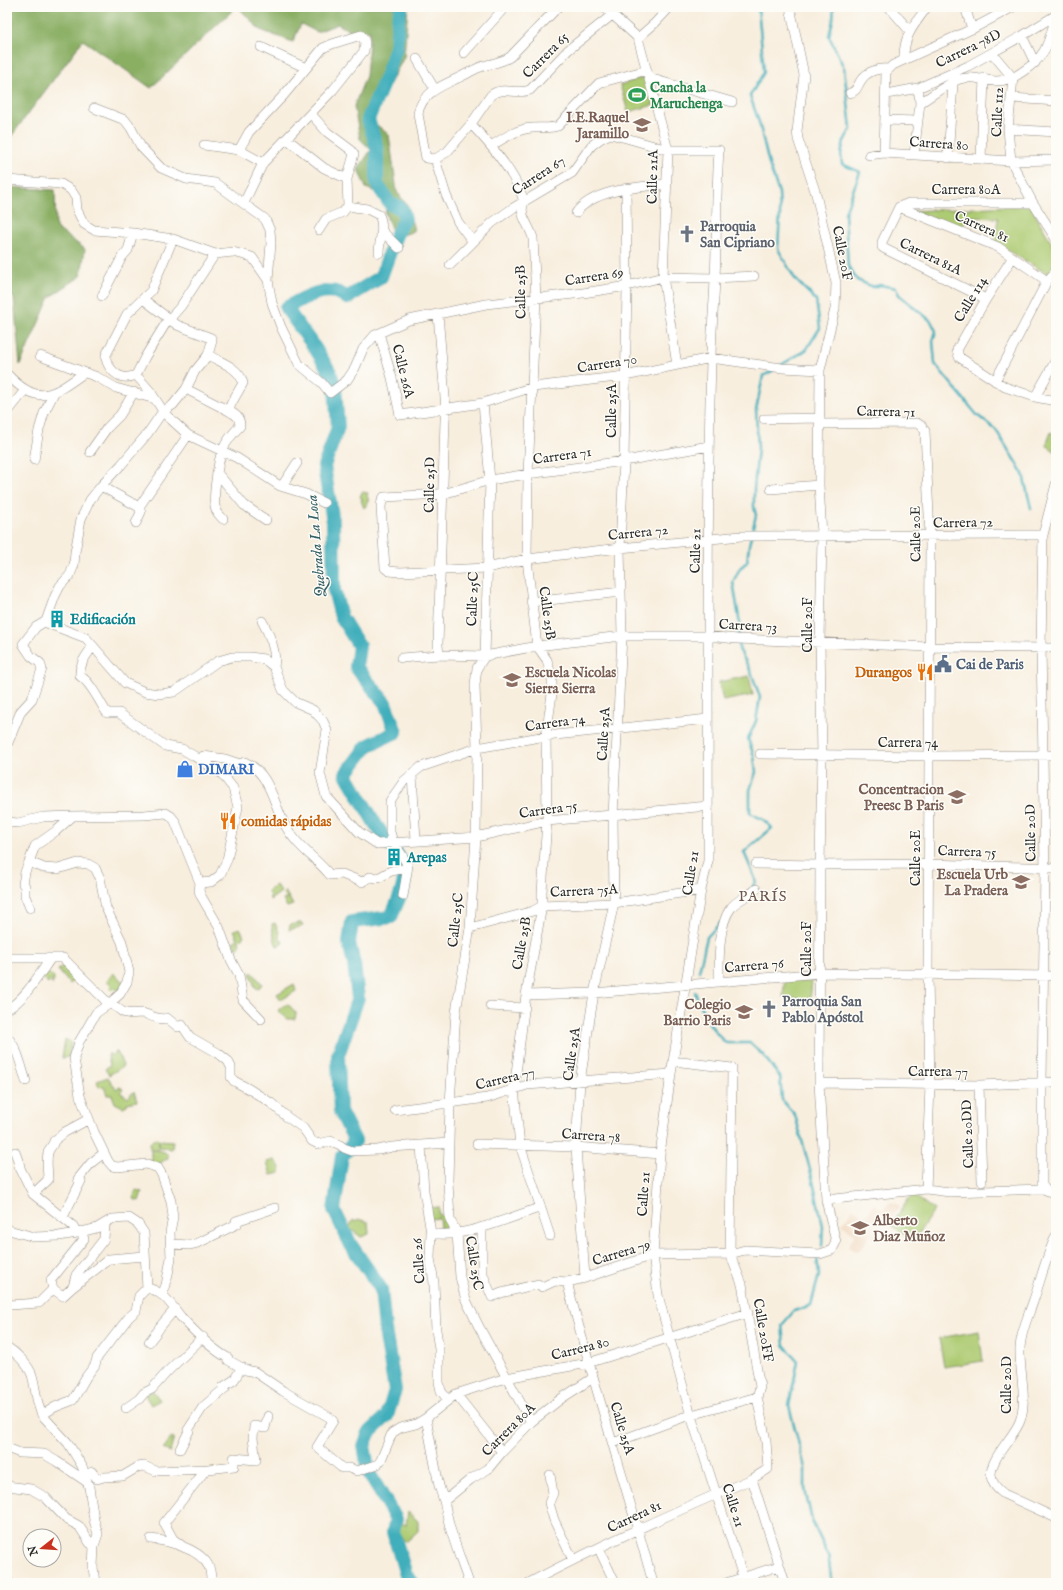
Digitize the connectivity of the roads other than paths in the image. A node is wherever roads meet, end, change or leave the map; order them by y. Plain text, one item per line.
1 (505, 7) edge
2 (604, 7) edge
3 (670, 7) edge
4 (790, 7) edge
5 (889, 7) edge
6 (927, 7) edge
7 (965, 7) edge
8 (1013, 7) edge
9 (553, 9) edge
10 (612, 15) junction
11 (1056, 16) edge
12 (972, 29) junction
13 (909, 30) junction
14 (1022, 36) junction
15 (638, 38) junction
16 (261, 47) dead end
17 (464, 53) dead end
18 (992, 53) junction
19 (417, 59) dead end
20 (904, 60) junction
21 (1035, 63) junction
22 (306, 68) junction
23 (888, 69) junction
24 (648, 74) junction
25 (984, 78) junction
26 (1012, 78) junction
27 (953, 83) junction
28 (918, 88) junction
29 (435, 90) junction
30 (850, 93) dead end
31 (887, 94) junction
32 (1012, 98) junction
33 (1056, 101) edge
34 (732, 102) dead end
35 (920, 103) junction
36 (94, 108) dead end
37 (311, 114) junction
38 (885, 120) junction
39 (917, 122) junction
40 (471, 124) junction
41 (1008, 129) junction
42 (1056, 132) edge
43 (287, 139) junction
44 (204, 145) dead end
45 (492, 146) junction
46 (239, 150) junction
47 (668, 150) junction
48 (719, 150) joint
49 (884, 153) junction
50 (869, 155) dead end
51 (914, 155) junction
52 (431, 158) junction
53 (948, 158) junction
54 (981, 159) junction
55 (1056, 160) edge
56 (1011, 161) junction
57 (263, 164) junction
58 (347, 179) junction
59 (7, 180) edge
60 (666, 184) junction
61 (626, 188) junction
62 (524, 202) junction
63 (244, 203) junction
64 (1033, 203) junction
65 (348, 206) junction
66 (899, 208) junction
67 (576, 213) dead end
68 (319, 230) dead end
69 (133, 233) junction
70 (385, 234) junction
71 (173, 239) junction
72 (1056, 239) edge
73 (473, 242) junction
74 (397, 246) dead end
75 (379, 253) dead end
76 (215, 254) junction
77 (1013, 257) junction
78 (450, 265) dead end
79 (1056, 272) edge
80 (754, 276) dead end
81 (663, 277) junction
82 (715, 278) junction
83 (268, 280) junction
84 (1047, 281) junction
85 (627, 286) junction
86 (102, 296) dead end
87 (536, 298) junction
88 (143, 299) junction
89 (986, 299) junction
90 (438, 315) junction
91 (169, 319) junction
92 (379, 334) junction
93 (208, 355) junction
94 (40, 356) dead end
95 (711, 358) junction
96 (1056, 360) edge
97 (677, 365) junction
98 (820, 370) junction
99 (84, 373) junction
100 (7, 374) edge
101 (136, 375) junction
102 (625, 376) junction
103 (995, 381) junction
104 (533, 388) junction
105 (186, 389) junction
106 (25, 390) junction
107 (134, 392) junction
108 (54, 393) junction
109 (1035, 397) junction
110 (155, 398) junction
111 (1056, 401) edge
112 (483, 403) junction
113 (446, 409) junction
114 (163, 411) junction
115 (229, 411) junction
116 (7, 413) edge
117 (400, 415) joint
118 (764, 418) dead end
119 (820, 421) junction
120 (925, 431) joint
121 (188, 436) junction
122 (709, 446) junction
123 (222, 450) junction
124 (90, 452) dead end
125 (34, 460) dead end
126 (624, 461) junction
127 (297, 463) dead end
128 (218, 474) junction
129 (528, 474) junction
130 (490, 480) junction
131 (1056, 484) edge
132 (819, 485) junction
133 (101, 486) junction
134 (282, 486) junction
135 (771, 489) dead end
136 (443, 494) junction
137 (387, 497) joint
138 (324, 503) dead end
139 (139, 507) junction
140 (1052, 513) edge
141 (223, 519) dead end
142 (266, 520) dead end
143 (136, 523) dead end
144 (822, 535) junction
145 (1043, 535) junction
146 (930, 536) junction
147 (709, 539) junction
148 (620, 548) junction
149 (527, 559) junction
150 (487, 568) junction
151 (441, 571) junction
152 (621, 592) junction
153 (531, 602) junction
154 (46, 621) junction
155 (262, 621) dead end
156 (622, 636) junction
157 (707, 636) junction
158 (820, 642) junction
159 (93, 646) junction
160 (537, 646) junction
161 (929, 647) junction
162 (1041, 647) junction
163 (1056, 648) edge
164 (439, 655) junction
165 (485, 656) junction
166 (401, 658) dead end
167 (274, 667) junction
168 (708, 719) junction
169 (618, 728) junction
170 (546, 736) junction
171 (7, 745) edge
172 (477, 748) junction
173 (760, 754) dead end
174 (1042, 755) junction
175 (1056, 755) edge
176 (822, 756) junction
177 (929, 756) junction
178 (201, 760) junction
179 (412, 775) junction
180 (708, 806) junction
181 (613, 815) junction
182 (73, 816) junction
183 (547, 821) junction
184 (7, 822) edge
185 (476, 837) junction
186 (416, 840) junction
187 (393, 842) junction
188 (30, 862) junction
189 (756, 864) dead end
190 (929, 864) junction
191 (820, 865) junction
192 (1045, 868) junction
193 (1056, 868) edge
194 (404, 869) junction
195 (200, 883) junction
196 (756, 889) dead end
197 (701, 890) junction
198 (403, 896) dead end
199 (614, 903) junction
200 (542, 906) junction
201 (30, 908) dead end
202 (470, 928) junction
203 (7, 958) edge
204 (51, 958) junction
205 (820, 973) junction
206 (928, 975) junction
207 (1044, 976) junction
208 (1056, 976) edge
209 (719, 982) junction
210 (686, 985) junction
211 (594, 993) junction
212 (526, 995) junction
213 (109, 1004) junction
214 (490, 1006) dead end
215 (524, 1008) junction
216 (7, 1009) edge
217 (261, 1019) dead end
218 (7, 1037) edge
219 (673, 1061) junction
220 (671, 1074) junction
221 (26, 1081) dead end
222 (580, 1081) junction
223 (1056, 1082) edge
224 (819, 1083) junction
225 (1042, 1083) junction
226 (979, 1085) junction
227 (930, 1086) junction
228 (514, 1089) junction
229 (450, 1103) junction
230 (395, 1110) dead end
231 (89, 1119) junction
232 (449, 1143) junction
233 (477, 1144) dead end
234 (421, 1145) junction
235 (520, 1145) junction
236 (576, 1147) junction
237 (15, 1152) dead end
238 (104, 1153) junction
239 (660, 1154) junction
240 (982, 1182) dead end
241 (926, 1189) junction
242 (1044, 1189) junction
243 (33, 1194) junction
244 (1056, 1194) edge
245 (826, 1200) junction
246 (274, 1208) dead end
247 (539, 1208) junction
248 (63, 1217) junction
249 (105, 1224) junction
250 (482, 1227) junction
251 (7, 1228) edge
252 (79, 1232) junction
253 (431, 1233) junction
254 (457, 1233) junction
255 (550, 1236) dead end
256 (1056, 1236) edge
257 (171, 1244) junction
258 (832, 1250) joint
259 (730, 1254) junction
260 (653, 1255) junction
261 (144, 1256) junction
262 (585, 1278) junction
263 (567, 1282) junction
264 (73, 1287) junction
265 (147, 1288) junction
266 (53, 1289) junction
267 (162, 1295) junction
268 (7, 1302) edge
269 (175, 1309) junction
270 (748, 1313) junction
271 (669, 1336) junction
272 (203, 1338) junction
273 (149, 1342) dead end
274 (7, 1347) edge
275 (588, 1362) junction
276 (242, 1367) junction
277 (506, 1378) junction
278 (593, 1378) junction
279 (456, 1394) junction
280 (757, 1398) junction
281 (448, 1400) junction
282 (126, 1408) dead end
283 (42, 1416) junction
284 (268, 1416) dead end
285 (692, 1416) junction
286 (426, 1418) junction
287 (531, 1422) junction
288 (613, 1443) junction
289 (7, 1448) edge
290 (180, 1449) dead end
291 (502, 1452) junction
292 (208, 1469) junction
293 (550, 1475) dead end
294 (86, 1479) junction
295 (752, 1479) junction
296 (7, 1486) edge
297 (716, 1494) junction
298 (444, 1501) junction
299 (1056, 1518) edge
300 (638, 1528) junction
301 (151, 1539) dead end
302 (94, 1546) junction
303 (185, 1548) junction
304 (599, 1548) junction
305 (573, 1560) junction
306 (779, 1566) junction
307 (744, 1580) edge
308 (95, 1583) edge
309 (211, 1583) edge
310 (469, 1583) edge
311 (529, 1583) edge
312 (615, 1583) edge
313 (653, 1583) edge
314 (726, 1583) edge
315 (785, 1583) edge

1 - 17 street
2 - 10 street
3 - 15 street
4 - 98 street, Calle 20F
5 - 13 street
6 - 13 street
7 - 12 street
8 - 12 street
9 - 29 street
10 - 15 street
10 - 40 street, Carrera 65
11 - 14 street, Carrera 78D
11 - 21 street
12 - 20 street
13 - 20 street
14 - 18 street, Carrera 78D
14 - 21 street
15 - 24 street, Calle 21A
16 - 22 street
18 - 26 street, Calle 112
18 - 28 street, Carrera 78D
19 - 29 street
20 - 23 street
21 - 26 street
22 - 37 street
22 - 46 street
23 - 30 street
23 - 31 street
24 - 34 street
24 - 45 street
24 - 47 street, Calle 21A
25 - 26 street
25 - 27 street
25 - 54 street
26 - 32 street, Calle 112
27 - 35 street
27 - 53 street
28 - 31 street, Carrera 78D
28 - 35 street
29 - 52 street
31 - 38 street
32 - 33 street
32 - 41 street, Calle 112
35 - 39 street
36 - 63 street
37 - 43 street
37 - 58 street
38 - 39 street
38 - 49 street
39 - 51 street
40 - 45 street, Calle 25B
40 - 52 street, Carrera 65
41 - 42 street
41 - 56 street, Calle 112
43 - 57 street
43 - 58 street
44 - 46 street
45 - 62 street, Calle 25B
46 - 57 street
47 - 48 street, Carrera 67
47 - 60 street, Calle 21A
47 - 62 street, Carrera 67
48 - 82 street, Calle 21
49 - 50 street, Carrera 80
49 - 51 street, Carrera 80
51 - 53 street, Carrera 80
52 - 73 street
53 - 54 street, Carrera 80
54 - 56 street, Carrera 80
55 - 56 street, Carrera 80
56 - 64 street, Calle 112
57 - 63 street
58 - 65 street
59 - 69 street
60 - 61 street
60 - 81 street, Calle 21A
61 - 67 street
61 - 85 street, Calle 25A
62 - 73 street, Carrera 67
62 - 87 street, Calle 25B
63 - 83 street
64 - 66 street, Carrera 80A
64 - 72 street, Calle 112
65 - 68 street
65 - 70 street
66 - 77 street, Carrera 81
66 - 89 street, Carrera 81A
69 - 71 street
69 - 86 street
70 - 74 street
70 - 75 street
71 - 76 street
71 - 88 street
73 - 78 street, Carrera 67
76 - 83 street
76 - 91 street
77 - 84 street, Carrera 81
77 - 89 street, Calle 114
79 - 84 street
80 - 82 street, Carrera 69
81 - 82 street, Carrera 69
81 - 85 street, Carrera 69
81 - 97 street, Calle 21A
82 - 95 street, Calle 21
83 - 92 street, Carrera 69
84 - 103 street
85 - 87 street, Carrera 69
85 - 102 street, Calle 25A
87 - 90 street, Carrera 69
87 - 104 street, Calle 25B
88 - 91 street
88 - 101 street
89 - 103 street, Calle 114
90 - 92 street, Carrera 69
90 - 113 street, Calle 25D
91 - 93 street
91 - 101 street
92 - 117 street, Calle 26A
93 - 105 street
93 - 115 street
94 - 99 street
95 - 97 street, Carrera 70
95 - 98 street, Carrera 70
95 - 122 street, Calle 21
96 - 109 street
97 - 102 street, Carrera 70
98 - 119 street, Calle 20F
99 - 107 street
99 - 108 street
100 - 106 street
101 - 110 street
102 - 104 street, Carrera 70
102 - 126 street, Calle 25A
103 - 109 street
104 - 112 street, Carrera 70
104 - 129 street, Calle 25B
105 - 114 street
105 - 115 street
106 - 108 street
106 - 116 street
107 - 110 street
107 - 124 street
108 - 125 street
109 - 111 street
110 - 114 street
112 - 113 street, Carrera 70
112 - 130 street, Calle 25C
113 - 117 street, Carrera 70
113 - 136 street, Calle 25D
114 - 121 street
114 - 133 street
115 - 123 street
118 - 119 street, Carrera 71
119 - 120 street, Carrera 71
119 - 132 street, Calle 20F
120 - 146 street, Calle 20E
121 - 123 street
121 - 139 street
122 - 126 street, Carrera 71
122 - 147 street, Calle 21
123 - 128 street
123 - 134 street
126 - 129 street, Carrera 71
126 - 148 street, Calle 25A
127 - 134 street
128 - 141 street
128 - 142 street
129 - 130 street, Carrera 71
129 - 149 street, Calle 25B
130 - 136 street, Carrera 71
130 - 150 street, Calle 25C
131 - 140 street, Calle 20D
132 - 135 street
132 - 144 street, Calle 20F
133 - 139 street
133 - 154 street
134 - 138 street
136 - 137 street, Carrera 71
136 - 151 street, Calle 25D
137 - 151 street, Carrera 72
139 - 143 street
140 - 145 street, Calle 20D
144 - 146 street, Carrera 72
144 - 147 street, Carrera 72
144 - 158 street, Calle 20F
145 - 146 street, Carrera 72
145 - 162 street, Calle 20D
146 - 161 street, Calle 20E
147 - 148 street, Carrera 72
147 - 157 street, Calle 21
148 - 149 street, Carrera 72
148 - 152 street, Calle 25A
149 - 150 street, Carrera 72
149 - 153 street, Calle 25B
150 - 151 street, Carrera 72
150 - 165 street, Calle 25C
151 - 164 street, Calle 25D
152 - 153 street
152 - 156 street, Calle 25A
153 - 160 street, Calle 25B
154 - 159 street
154 - 171 street
155 - 167 street, Carrera 75
156 - 157 street, Carrera 73
156 - 160 street, Carrera 73
156 - 169 street, Calle 25A
157 - 158 street, Carrera 73
157 - 168 street, Calle 21
158 - 161 street, Carrera 73
158 - 176 street, Calle 20F
159 - 167 street
159 - 178 street
160 - 165 street, Carrera 73
160 - 170 street, Calle 25B
161 - 162 street, Carrera 73
161 - 177 street, Calle 20E
162 - 163 street, Carrera 73
162 - 174 street, Calle 20D
164 - 165 street, Carrera 73
164 - 166 street, Carrera 73
165 - 172 street, Calle 25C
167 - 187 street, Carrera 75
168 - 169 street, Carrera 74
168 - 180 street, Calle 21
169 - 170 street, Carrera 74
169 - 181 street, Calle 25A
170 - 172 street, Carrera 74
170 - 183 street, Calle 25B
172 - 179 street, Carrera 74
172 - 185 street, Calle 25C
173 - 176 street, Carrera 74
174 - 175 street, Carrera 74
174 - 177 street, Carrera 74
174 - 192 street, Calle 20D
176 - 177 street, Carrera 74
176 - 191 street, Calle 20F
177 - 190 street, Calle 20E
178 - 194 street
178 - 195 street
179 - 186 street
179 - 187 street, Carrera 74
180 - 181 street, Carrera 75
180 - 197 street, Calle 21
181 - 183 street, Carrera 75
181 - 199 street, Calle 25A
182 - 184 street
182 - 188 street
182 - 195 street
183 - 185 street, Carrera 75
183 - 200 street, Calle 25B
185 - 186 street, Carrera 75
185 - 202 street, Calle 25C
186 - 187 street, Carrera 75
187 - 194 street
188 - 201 street
188 - 213 street
189 - 191 street, Carrera 75
190 - 191 street, Carrera 75
190 - 192 street, Carrera 75
190 - 206 street, Calle 20E
191 - 205 street, Calle 20F
192 - 193 street, Carrera 75
192 - 207 street, Calle 20D
194 - 198 street
195 - 217 street
196 - 209 street
197 - 199 street, Carrera 75A
197 - 210 street, Calle 21
199 - 200 street, Carrera 75A
199 - 211 street, Calle 25A
200 - 202 street, Carrera 75A
200 - 212 street, Calle 25B
202 - 229 street, Calle 25C
203 - 204 street
204 - 213 street
204 - 216 street
205 - 206 street, Carrera 76
205 - 209 street, Carrera 76
205 - 224 street, Calle 20F
206 - 207 street, Carrera 76
206 - 227 street, Calle 20E
207 - 208 street, Carrera 76
207 - 225 street, Calle 20D
209 - 210 street, Carrera 76
210 - 211 street, Carrera 76
210 - 219 street, Calle 21
211 - 212 street, Carrera 76
211 - 222 street, Calle 25A
212 - 215 street, Calle 25B
213 - 231 street
213 - 234 street
214 - 215 street
215 - 228 street, Calle 25B
218 - 221 street
219 - 220 street, Calle 21
219 - 259 street, Calle 20FF
220 - 222 street, Carrera 77
220 - 239 street, Calle 21
222 - 228 street, Carrera 77
222 - 236 street, Calle 25A
223 - 225 street, Carrera 77
224 - 227 street, Carrera 77
224 - 245 street, Calle 20F
225 - 226 street, Carrera 77
225 - 242 street, Calle 20D
226 - 227 street, Carrera 77
226 - 240 street, Calle 20DD
227 - 241 street, Calle 20E
228 - 229 street, Carrera 77
228 - 235 street, Calle 25B
229 - 230 street, Carrera 77
229 - 232 street, Calle 25C
231 - 238 street
231 - 243 street
232 - 234 street
232 - 254 street, Calle 25C
233 - 235 street, Carrera 78
234 - 253 street, Calle 26
235 - 236 street, Carrera 78
235 - 247 street, Calle 25B
236 - 239 street, Carrera 78
236 - 262 street, Calle 25A
237 - 243 street
238 - 248 street
238 - 257 street
239 - 260 street, Calle 21
241 - 242 street
241 - 245 street
242 - 244 street
243 - 248 street
245 - 258 street, Calle 20F
246 - 257 street
247 - 250 street
247 - 255 street, Calle 25B
248 - 252 street
249 - 252 street
249 - 261 street
249 - 264 street
250 - 254 street
250 - 263 street, Carrera 79
251 - 252 street
252 - 266 street
253 - 254 street
253 - 281 street, Calle 26
254 - 277 street, Calle 25C
256 - 299 street, Calle 20D
257 - 267 street
258 - 259 street, Carrera 79
259 - 260 street, Carrera 79
259 - 270 street, Calle 20FF
260 - 262 street, Carrera 79
260 - 271 street, Calle 21
261 - 264 street
261 - 265 street
262 - 263 street, Carrera 79
263 - 275 street, Calle 25A
264 - 266 street
265 - 267 street
265 - 283 street
266 - 268 street
267 - 269 street
269 - 272 street
269 - 273 street
270 - 271 street, Carrera 80
270 - 280 street, Calle 20FF
271 - 275 street, Carrera 80
271 - 285 street, Calle 21
272 - 276 street
272 - 282 street
274 - 283 street
275 - 277 street, Carrera 80
275 - 278 street, Calle 25A
276 - 286 street, Carrera 80
276 - 290 street
277 - 279 street, Carrera 80
277 - 287 street, Calle 25C
278 - 287 street, Carrera 80A
278 - 288 street, Calle 25A
279 - 281 street, Carrera 80
279 - 291 street
280 - 285 street
280 - 295 street, Calle 20FF
281 - 286 street, Carrera 80
283 - 294 street
284 - 292 street
285 - 288 street
285 - 297 street, Calle 21
286 - 298 street
287 - 291 street, Carrera 80A
288 - 300 street, Calle 25A
289 - 294 street
291 - 298 street, Carrera 80A
292 - 294 street
292 - 303 street
293 - 305 street
294 - 302 street
295 - 297 street, Carrera 81
295 - 306 street
296 - 302 street
297 - 300 street, Carrera 81
297 - 307 street, Calle 21
298 - 310 street
300 - 304 street, Carrera 81
300 - 313 street, Calle 25A
301 - 303 street
302 - 308 street
303 - 309 street
304 - 305 street, Carrera 81
304 - 312 street
305 - 311 street, Carrera 81
306 - 307 street
306 - 315 street
307 - 314 street

